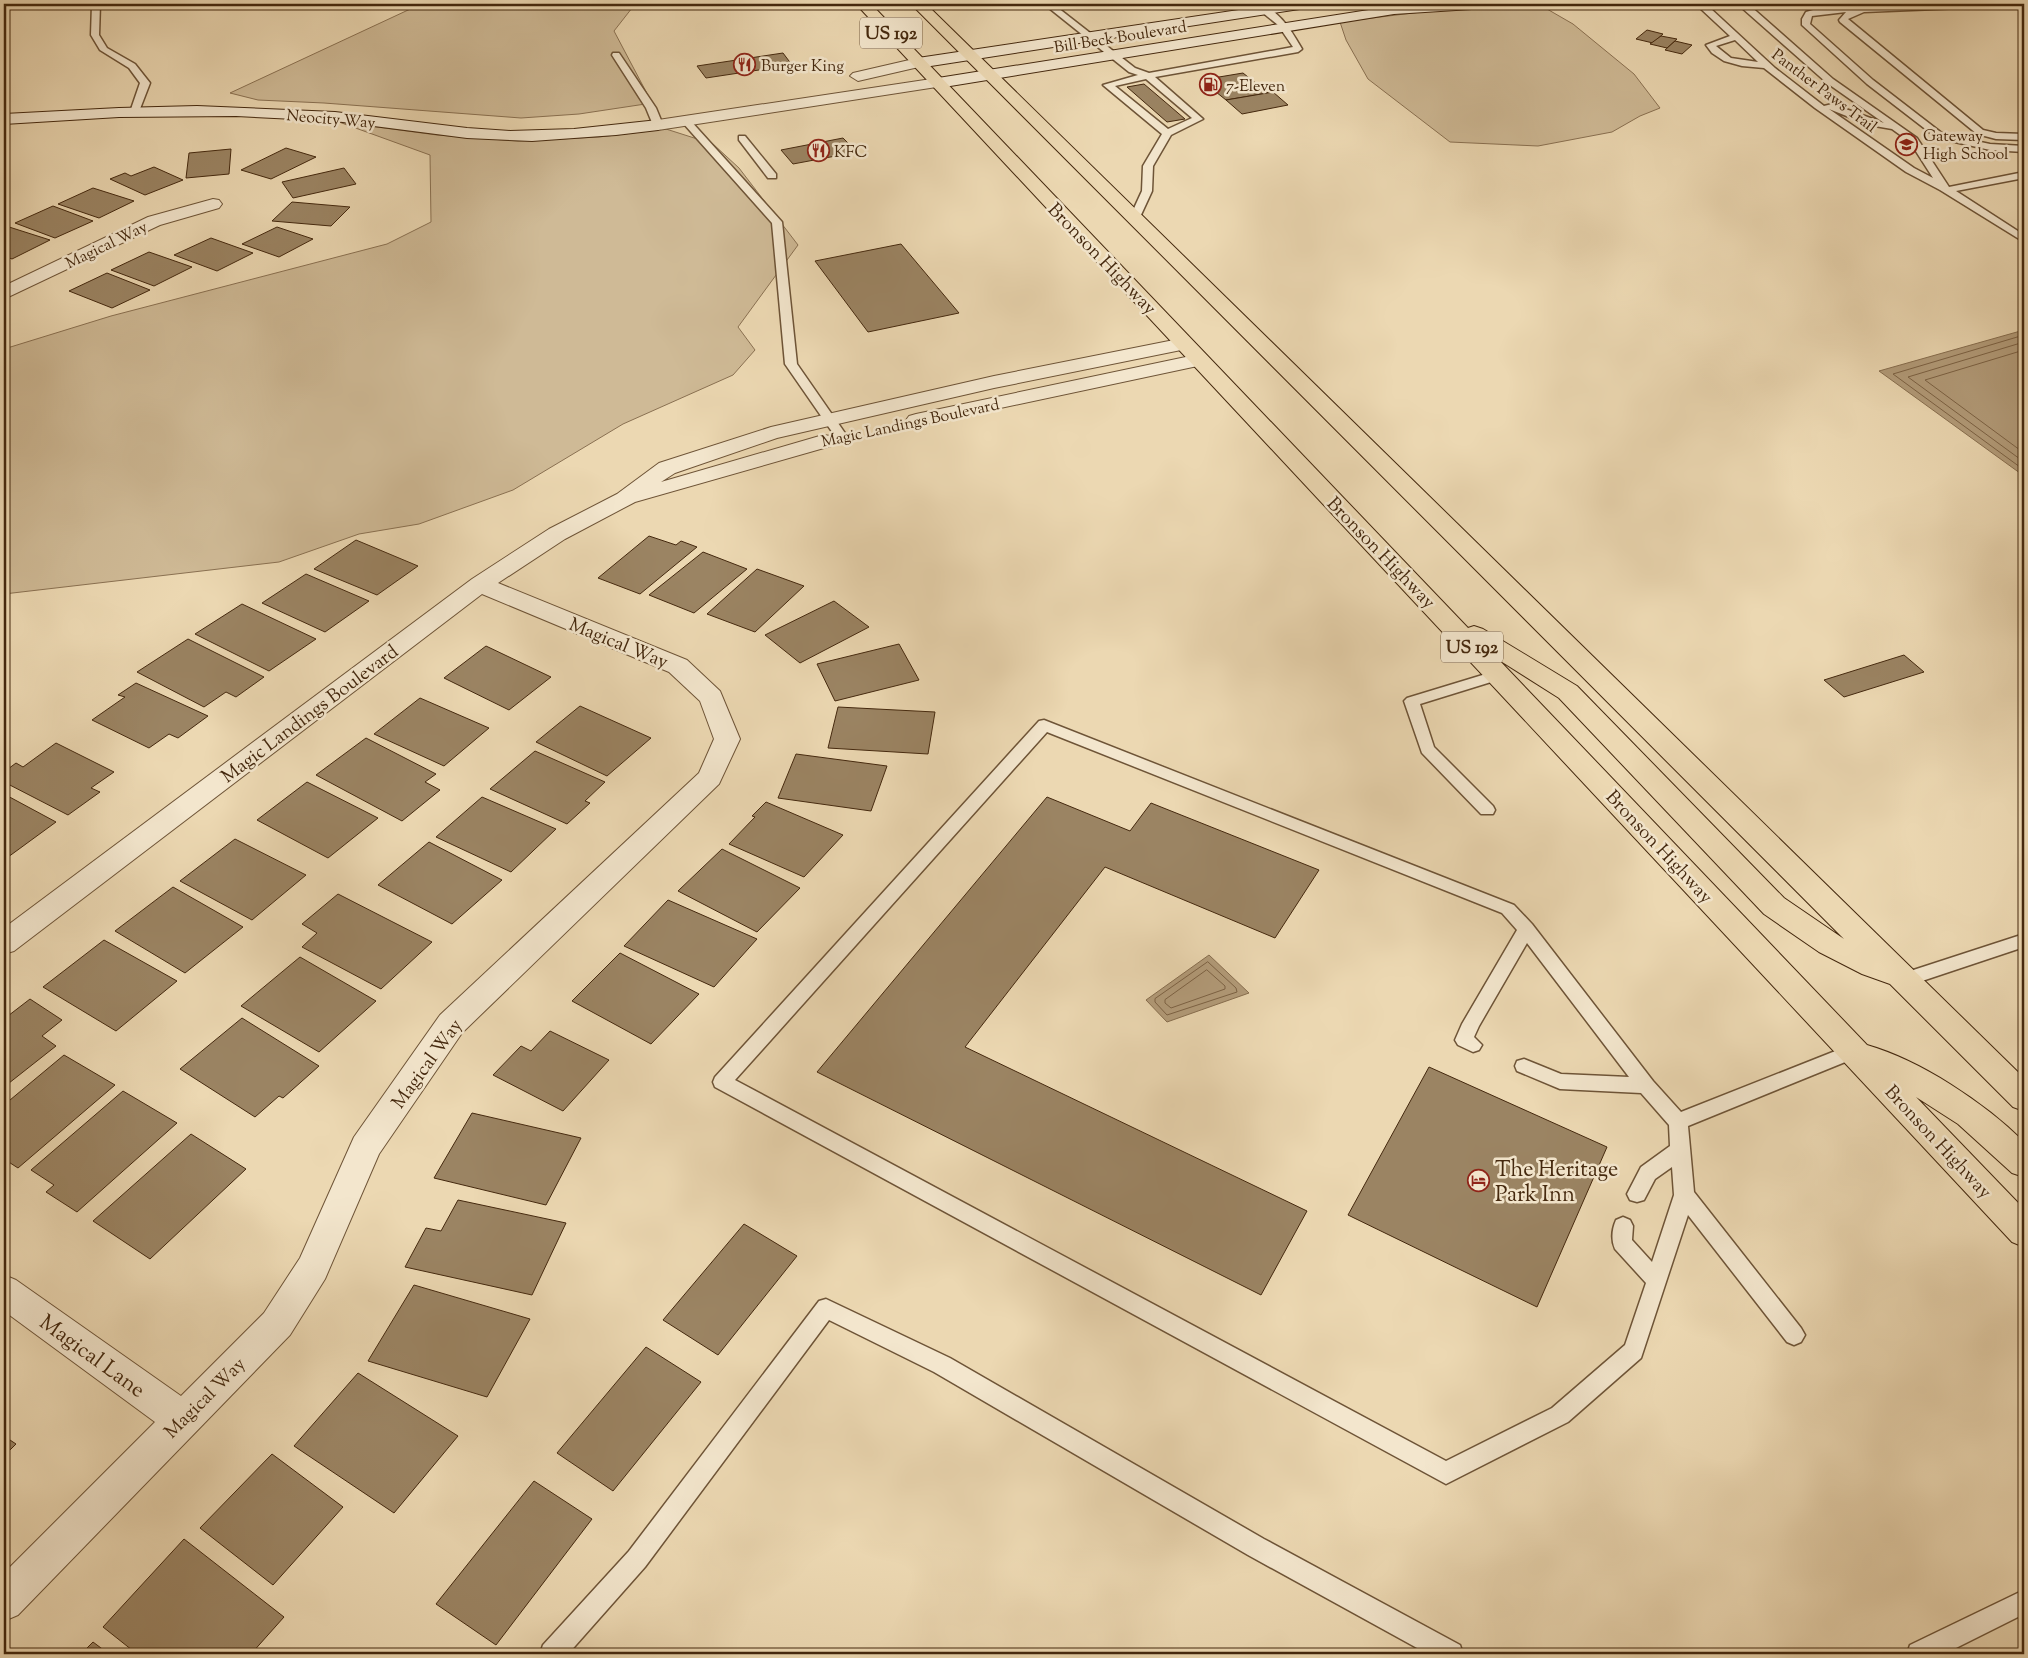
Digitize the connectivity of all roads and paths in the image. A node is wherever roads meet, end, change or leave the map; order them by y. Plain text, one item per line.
1 (96, 4) edge
2 (863, 4) edge
3 (918, 4) edge
4 (1048, 4) edge
5 (1306, 4) edge
6 (1486, 4) edge
7 (1710, 4) edge
8 (1737, 4) edge
9 (1985, 4) edge
10 (1262, 7) edge
11 (1864, 10) junction
12 (1285, 27) junction
13 (1089, 37) junction
14 (1735, 37) junction
15 (616, 55) dead end
16 (970, 55) junction
17 (1114, 55) junction
18 (918, 63) junction
19 (1766, 64) junction
20 (990, 76) junction
21 (1148, 76) junction
22 (841, 79) dead end
23 (938, 83) junction
24 (1165, 91) junction
25 (1154, 93) dead end
26 (1137, 96) dead end
27 (1124, 98) junction
28 (1810, 99) junction
29 (1175, 100) junction
30 (1164, 102) dead end
31 (1147, 104) dead end
32 (670, 105) dead end
33 (1135, 107) junction
34 (136, 108) junction
35 (651, 108) junction
36 (1186, 108) junction
37 (633, 110) dead end
38 (1175, 110) dead end
39 (4, 111) edge
40 (1157, 113) dead end
41 (1146, 116) junction
42 (579, 118) dead end
43 (4, 119) edge
44 (686, 121) junction
45 (658, 125) junction
46 (1898, 128) junction
47 (1167, 133) junction
48 (2024, 137) edge
49 (742, 138) dead end
50 (2024, 149) edge
51 (2024, 175) edge
52 (772, 176) dead end
53 (1946, 189) junction
54 (212, 204) dead end
55 (1135, 217) junction
56 (2024, 239) edge
57 (4, 293) edge
58 (1192, 352) junction
59 (836, 429) junction
60 (480, 584) junction
61 (1442, 615) junction
62 (1499, 675) junction
63 (1487, 810) dead end
64 (1526, 930) junction
65 (2024, 940) edge
66 (4, 943) edge
67 (1904, 980) junction
68 (1473, 1045) dead end
69 (1854, 1051) junction
70 (1524, 1066) dead end
71 (1646, 1086) junction
72 (2024, 1098) edge
73 (1678, 1122) junction
74 (1680, 1150) junction
75 (2024, 1163) edge
76 (1638, 1194) dead end
77 (1684, 1195) junction
78 (1623, 1226) dead end
79 (2024, 1232) edge
80 (1657, 1281) junction
81 (4, 1291) edge
82 (1794, 1335) dead end
83 (182, 1419) junction
84 (4, 1601) edge
85 (2024, 1602) edge
86 (1926, 1653) edge
87 (552, 1654) edge
88 (1450, 1654) edge

1 - 34 lane
2 - 18 highway, Bronson Highway / US 192
3 - 16 highway, US 192
4 - 13 lane
5 - 10 street, Bill Beck Boulevard
6 - 12 street, Bill Beck Boulevard
7 - 14 lane, Panther Paws Trail
8 - 46 lane, Panther Paws Trail
9 - 11 lane
10 - 12 lane
10 - 13 street, Bill Beck Boulevard
11 - 48 lane
11 - 50 lane
12 - 17 street, Bill Beck Boulevard
12 - 21 lane
13 - 16 street, Bill Beck Boulevard
13 - 17 lane
14 - 19 lane, Panther Paws Trail
14 - 19 lane
15 - 35 lane
16 - 18 street, Bill Beck Boulevard
16 - 20 highway, US 192
17 - 20 street, Bill Beck Boulevard
17 - 21 lane
18 - 22 street, Bill Beck Boulevard
18 - 23 highway, Bronson Highway / US 192
19 - 28 lane, Panther Paws Trail
20 - 23 street, Bill Beck Boulevard
20 - 55 highway, US 192
21 - 24 lane
21 - 27 lane
23 - 44 street, Bill Beck Boulevard
23 - 58 highway, Bronson Highway / US 192
24 - 25 lane
24 - 29 lane
26 - 27 lane
27 - 33 lane
28 - 46 lane
28 - 53 lane, Panther Paws Trail
29 - 30 lane
29 - 36 lane
31 - 33 lane
32 - 35 street
33 - 41 lane
34 - 39 street, Neocity Way
34 - 42 street, Neocity Way
34 - 43 street, Neocity Way
34 - 45 street, Neocity Way
35 - 37 street
35 - 45 lane
36 - 38 lane
36 - 47 lane
40 - 41 lane
41 - 47 lane
44 - 45 street, Neocity Way
44 - 59 lane
46 - 53 lane, Panther Paws Trail
47 - 55 lane
49 - 52 lane
51 - 53 lane
53 - 56 lane, Panther Paws Trail
54 - 57 street, Magical Way
55 - 67 highway, US 192
58 - 59 street, Magic Landings Boulevard
58 - 61 highway, Bronson Highway / US 192
59 - 60 street, Magic Landings Boulevard
60 - 66 street, Magic Landings Boulevard
60 - 83 street, Magical Way
61 - 62 highway, Bronson Highway / US 192
61 - 67 highway
62 - 63 lane
62 - 69 highway, Bronson Highway / US 192
64 - 68 lane
64 - 71 lane
64 - 80 lane
65 - 67 lane
67 - 72 highway, US 192
69 - 73 lane
69 - 75 highway
69 - 79 highway, Bronson Highway / US 192
70 - 71 lane
71 - 73 lane
73 - 74 lane
74 - 76 lane
74 - 77 lane
77 - 80 lane
77 - 82 lane
78 - 80 lane
81 - 83 street, Magical Lane
83 - 84 street, Magical Way
85 - 86 lane
87 - 88 lane

